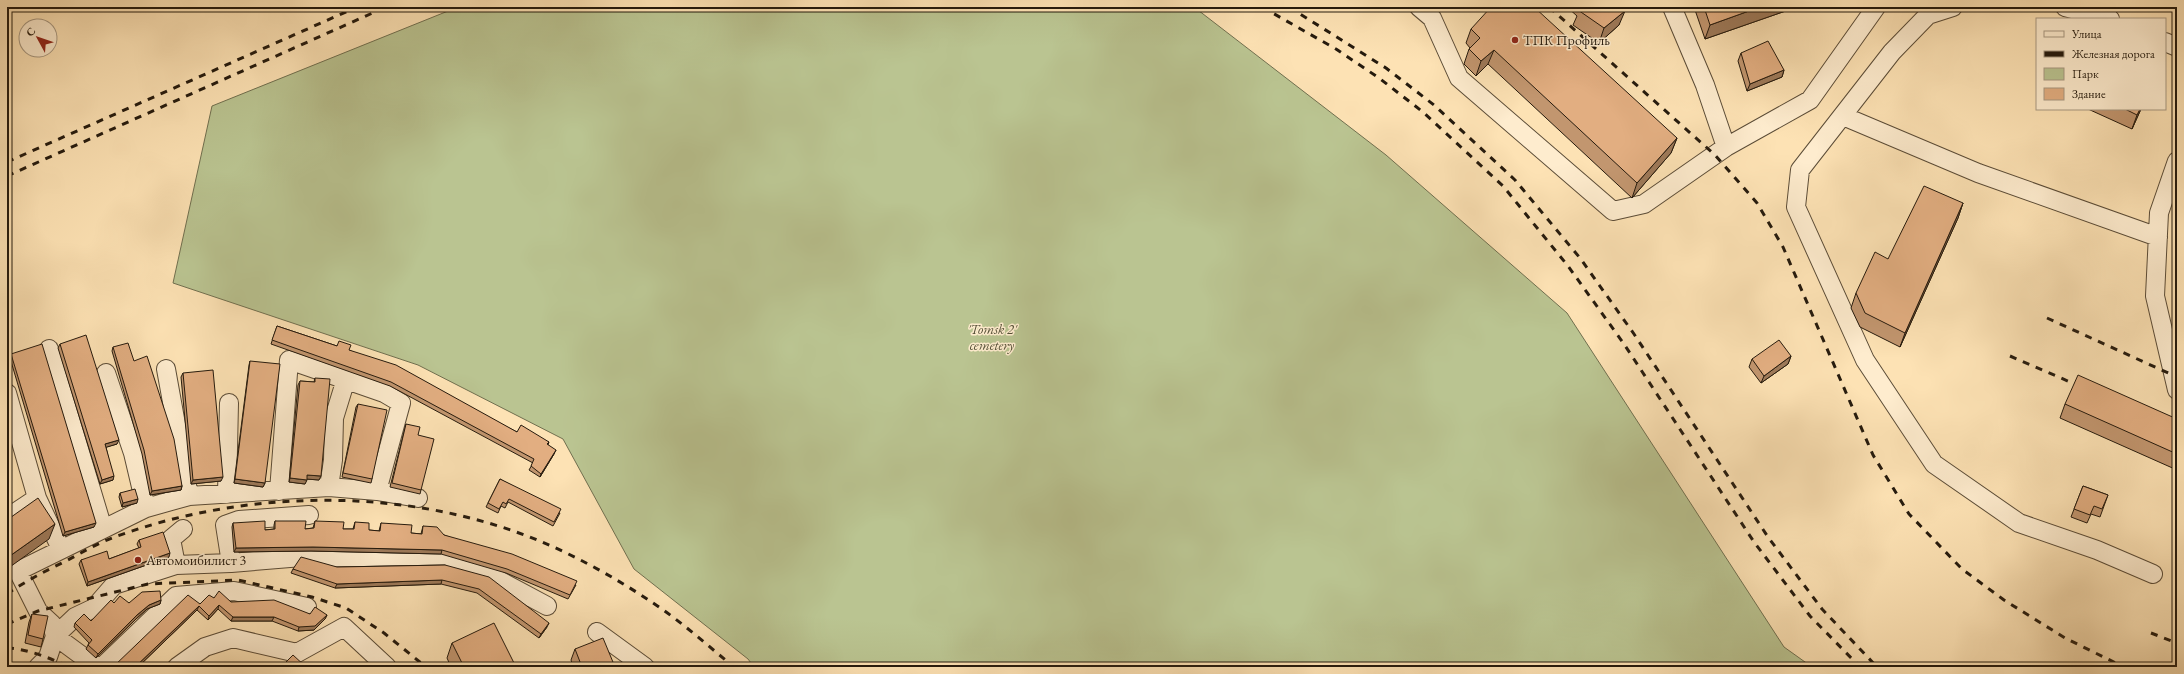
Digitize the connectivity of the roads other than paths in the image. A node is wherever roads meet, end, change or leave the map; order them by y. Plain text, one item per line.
1 (1419, 7) edge
2 (1672, 7) edge
3 (1876, 7) edge
4 (1952, 7) edge
5 (2065, 7) edge
6 (2107, 14) edge
7 (2166, 42) edge
8 (2177, 47) edge
9 (1843, 116) junction
10 (1726, 147) junction
11 (2177, 161) edge
12 (2158, 237) junction
13 (49, 349) dead end
14 (166, 369) dead end
15 (106, 373) dead end
16 (346, 379) junction
17 (2177, 390) edge
18 (7, 392) edge
19 (229, 402) dead end
20 (329, 487) junction
21 (279, 491) junction
22 (377, 491) junction
23 (227, 494) junction
24 (189, 496) junction
25 (37, 498) junction
26 (418, 498) dead end
27 (146, 508) junction
28 (309, 515) dead end
29 (7, 518) edge
30 (103, 528) junction
31 (183, 529) dead end
32 (61, 549) junction
33 (231, 563) junction
34 (176, 565) junction
35 (2153, 574) dead end
36 (13, 575) edge
37 (548, 606) dead end
38 (307, 607) dead end
39 (597, 632) dead end
40 (55, 636) junction
41 (38, 667) edge
42 (96, 667) edge
43 (102, 667) edge
44 (177, 667) edge
45 (387, 667) edge
46 (646, 667) edge

1 - 10 lane
2 - 10 lane
3 - 10 lane
4 - 9 lane
5 - 6 lane
7 - 8 lane
9 - 12 lane
9 - 35 lane
11 - 12 lane
12 - 17 lane
13 - 30 lane
14 - 24 lane
15 - 27 lane
16 - 20 lane
16 - 21 lane
16 - 22 lane
18 - 25 lane
19 - 23 lane
20 - 21 lane
20 - 22 lane
21 - 23 lane
22 - 26 lane
23 - 24 lane
24 - 27 lane
25 - 29 lane
25 - 32 lane
27 - 30 lane
28 - 33 lane
30 - 32 lane
31 - 34 lane
32 - 36 lane
33 - 34 lane
33 - 37 lane
34 - 40 lane
36 - 40 lane
38 - 43 lane
39 - 46 lane
40 - 41 lane
40 - 42 lane
44 - 45 lane

